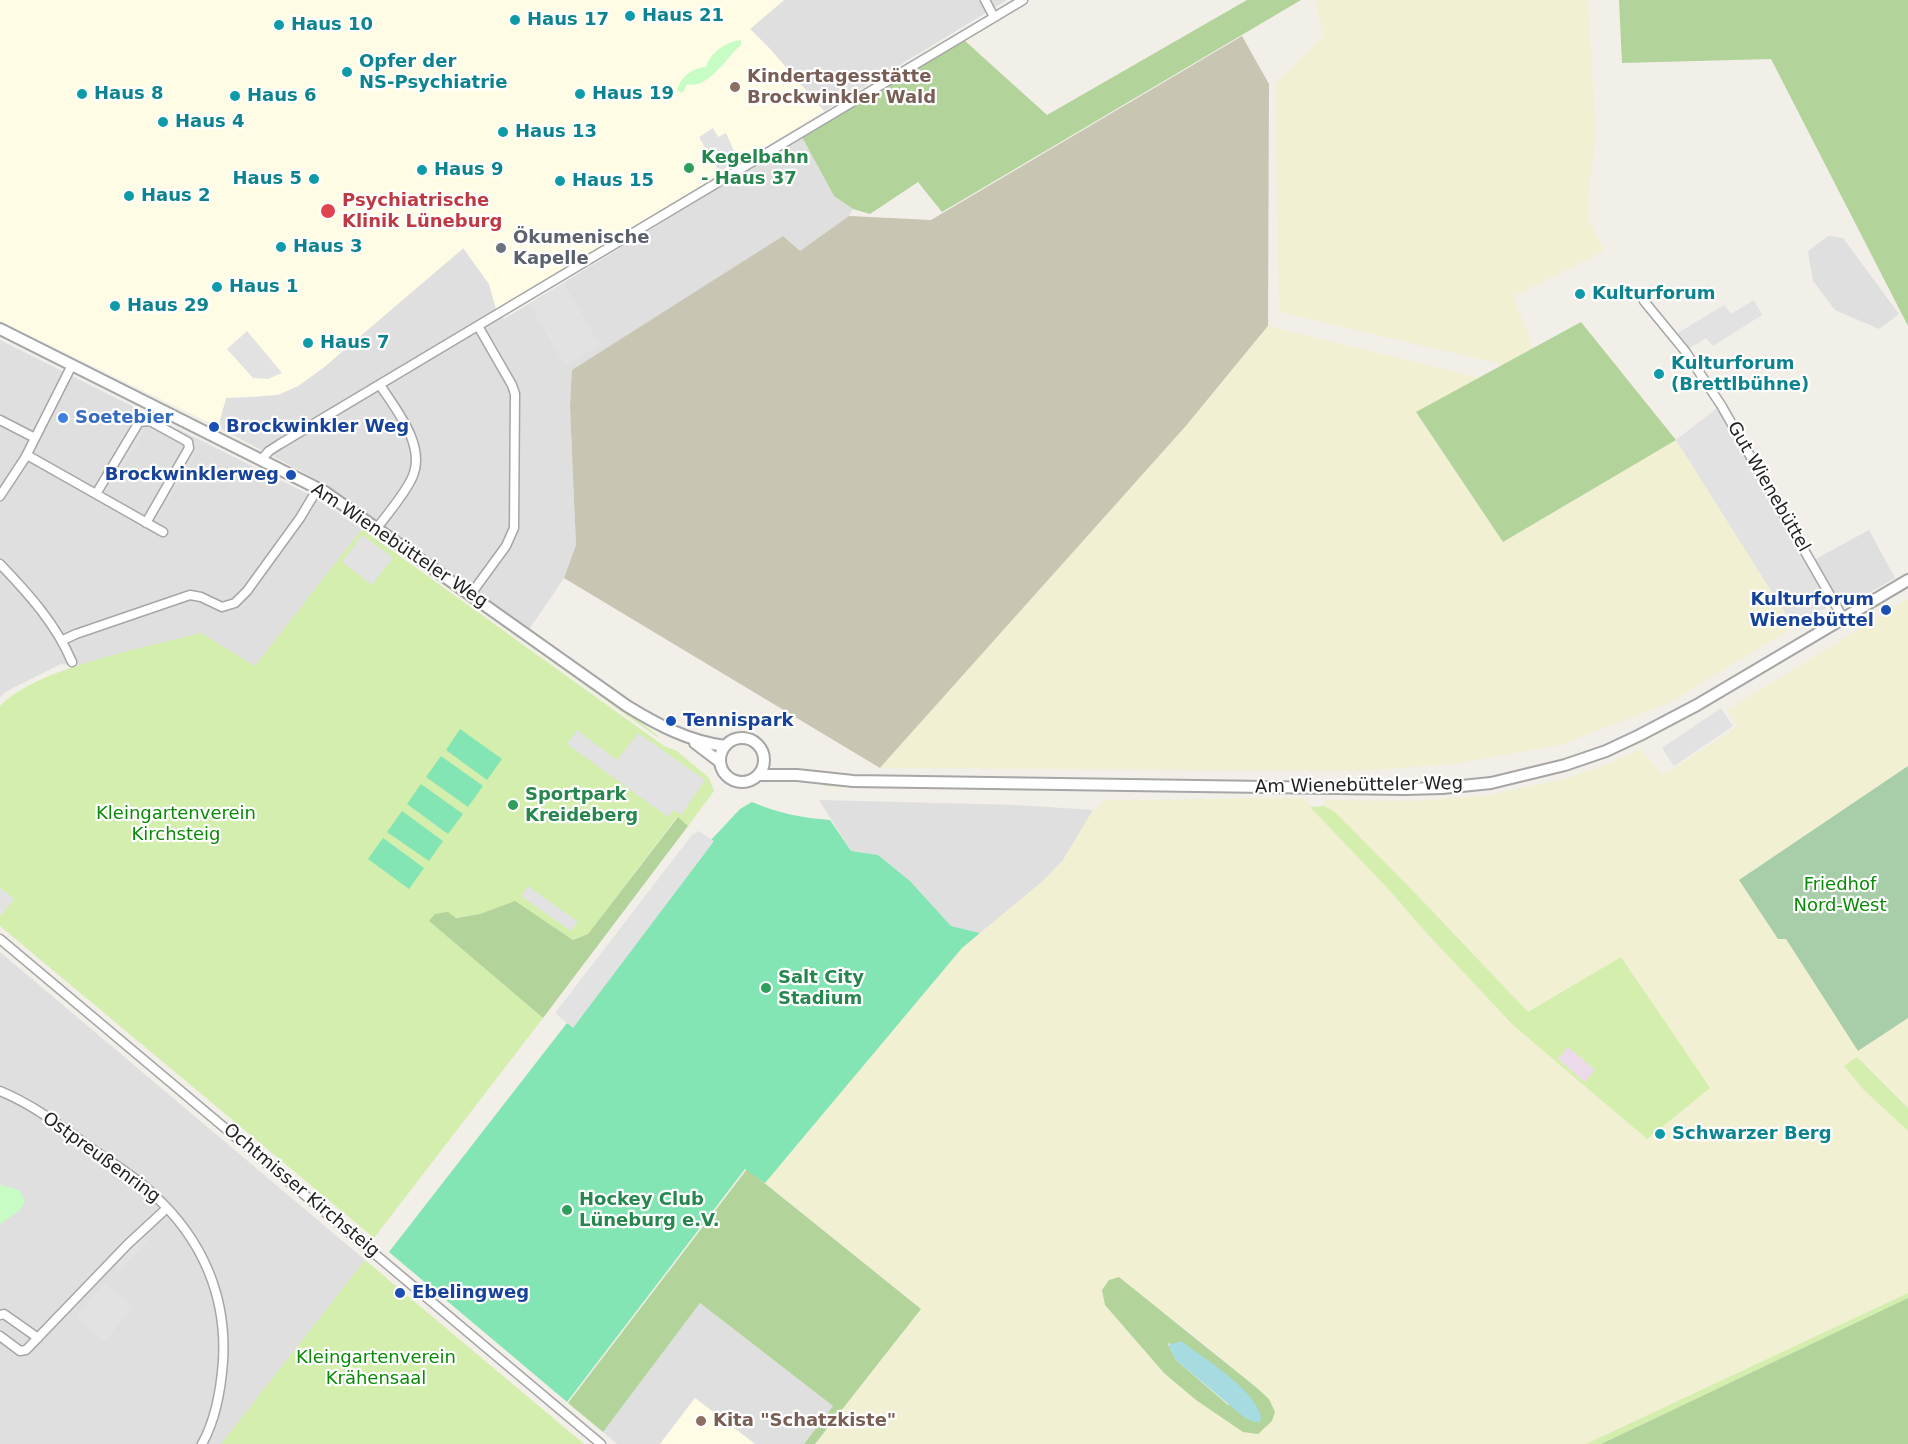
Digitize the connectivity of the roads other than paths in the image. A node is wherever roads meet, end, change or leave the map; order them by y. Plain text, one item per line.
1 (985, 0) edge
2 (1023, 0) edge
3 (994, 17) junction
4 (1644, 301) dead end
5 (478, 326) junction
6 (0, 329) edge
7 (72, 365) junction
8 (380, 385) junction
9 (0, 420) edge
10 (35, 438) junction
11 (27, 455) junction
12 (261, 460) junction
13 (318, 488) junction
14 (96, 494) junction
15 (0, 496) edge
16 (146, 523) junction
17 (377, 528) junction
18 (163, 532) dead end
19 (0, 564) edge
20 (1908, 580) edge
21 (471, 594) junction
22 (1843, 618) junction
23 (63, 640) junction
24 (72, 662) dead end
25 (687, 738) junction
26 (725, 746) junction
27 (764, 759) junction
28 (720, 762) junction
29 (758, 775) junction
30 (797, 775) junction
31 (0, 939) edge
32 (0, 1091) edge
33 (167, 1208) junction
34 (0, 1315) edge
35 (0, 1336) edge
36 (38, 1338) junction
37 (202, 1444) edge
38 (601, 1444) edge

1 - 3 street
2 - 3 street
3 - 5 street
4 - 22 street, Gut Wienebüttel
5 - 8 street
5 - 21 street
6 - 7 street, Am Wienebütteler Weg
7 - 10 street
7 - 12 street, Am Wienebütteler Weg
8 - 12 street
8 - 17 street
9 - 10 street
10 - 11 street
11 - 14 street
11 - 15 street
12 - 13 street, Am Wienebütteler Weg
13 - 17 street, Am Wienebütteler Weg
13 - 23 street
14 - 16 street
14 - 16 street
16 - 18 street
17 - 21 street, Am Wienebütteler Weg
19 - 23 street
20 - 22 street, Am Wienebütteler Weg
21 - 25 street, Am Wienebütteler Weg
22 - 30 street, Am Wienebütteler Weg
23 - 24 street
25 - 26 street, Am Wienebütteler Weg
25 - 28 street, Am Wienebütteler Weg
26 - 27 street, Am Wienebütteler Weg
26 - 28 street
27 - 29 street
27 - 30 street, Am Wienebütteler Weg
28 - 29 street, Am Wienebütteler Weg
29 - 30 street, Am Wienebütteler Weg
31 - 38 street, Ochtmisser Kirchsteig
32 - 33 street, Ostpreußenring
33 - 36 street
33 - 37 street, Ostpreußenring
34 - 36 street
35 - 36 street

